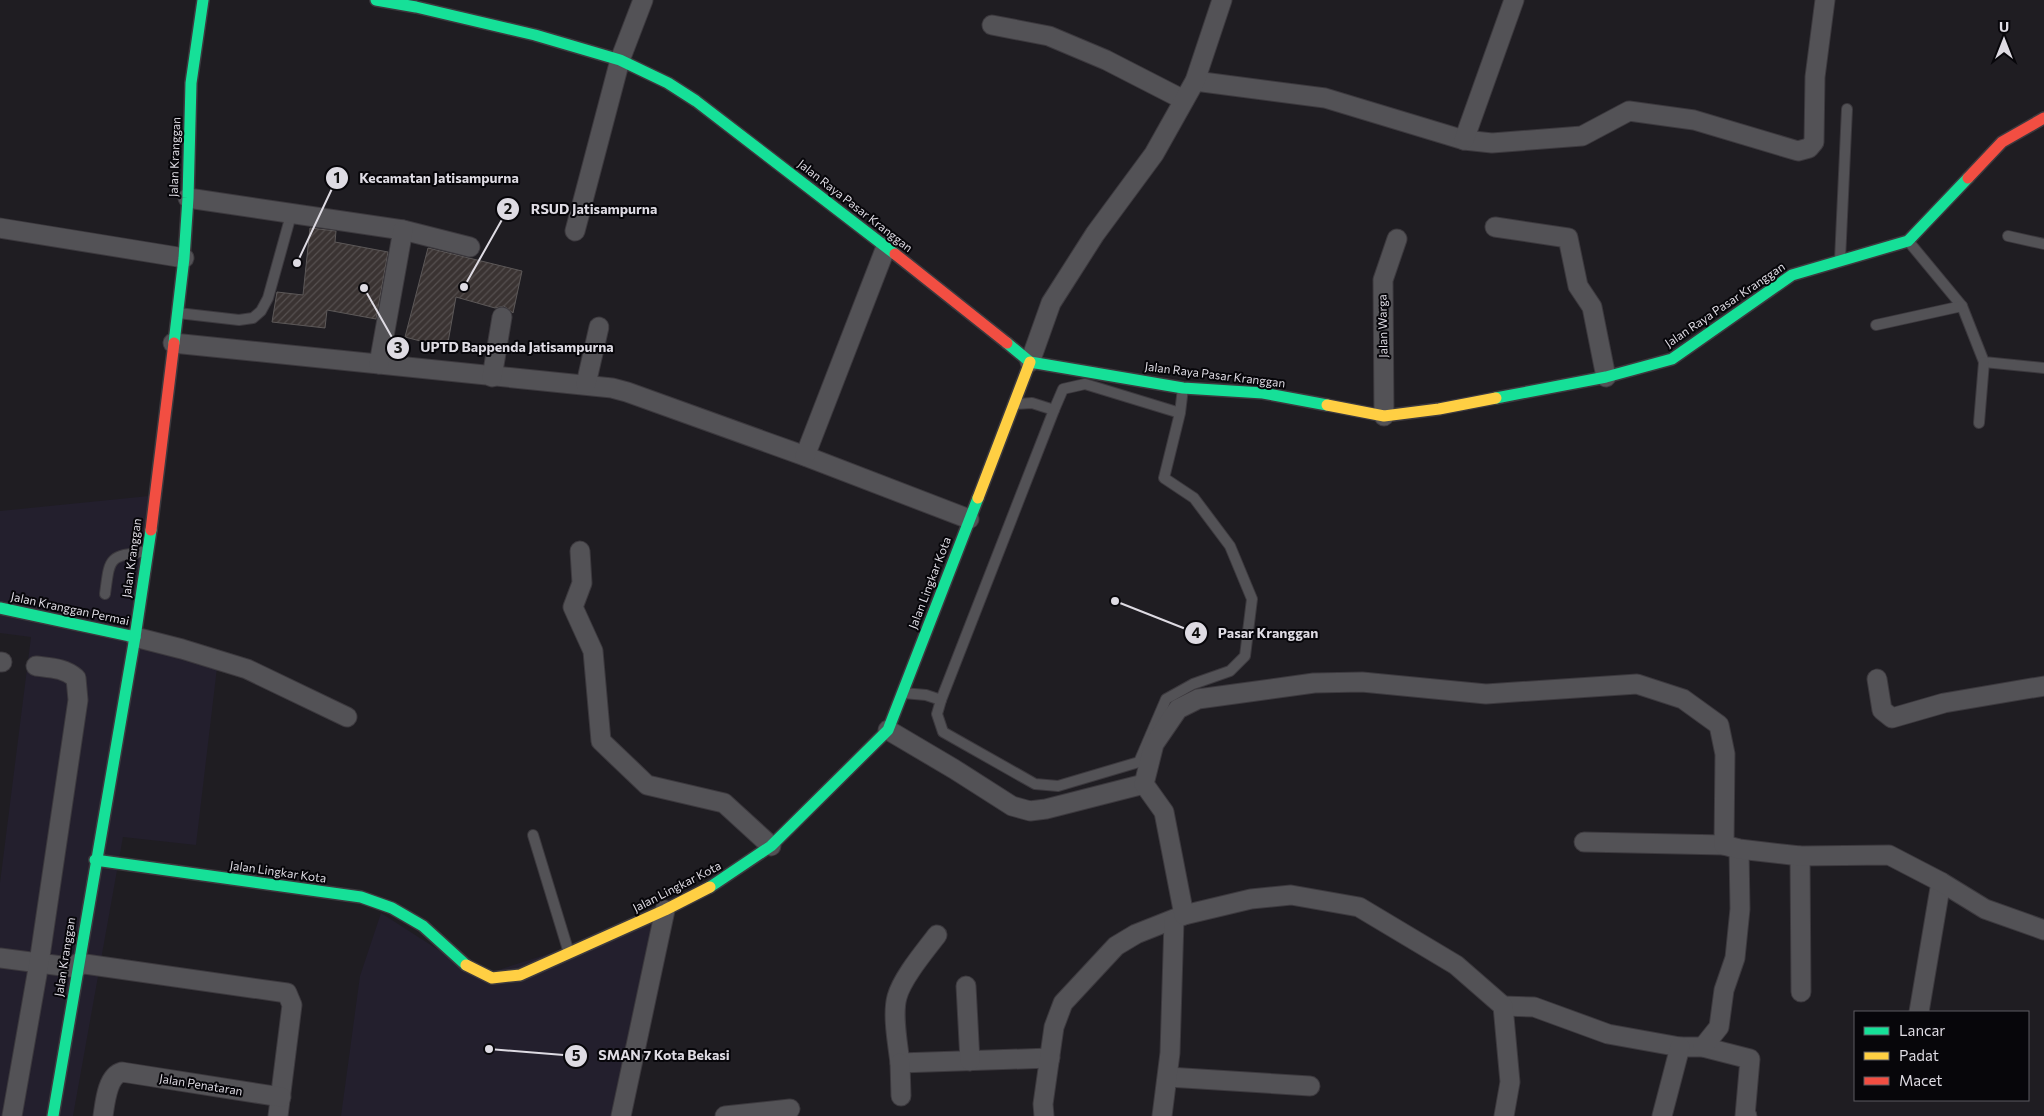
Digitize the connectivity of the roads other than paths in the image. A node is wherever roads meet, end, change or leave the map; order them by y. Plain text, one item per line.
1 (203, 0) edge
2 (376, 0) edge
3 (643, 0) edge
4 (1222, 0) edge
5 (1514, 0) edge
6 (1824, 0) edge
7 (992, 25) dead end
8 (620, 60) junction
9 (1195, 80) junction
10 (1184, 100) junction
11 (1847, 109) dead end
12 (2044, 118) edge
13 (1464, 140) junction
14 (188, 198) junction
15 (291, 215) junction
16 (1496, 227) dead end
17 (0, 228) edge
18 (403, 230) junction
19 (575, 231) dead end
20 (2008, 236) dead end
21 (1397, 239) dead end
22 (1908, 241) junction
23 (2044, 244) edge
24 (886, 247) junction
25 (470, 248) dead end
26 (184, 258) junction
27 (1840, 261) junction
28 (1962, 306) junction
29 (177, 313) junction
30 (502, 317) dead end
31 (1876, 325) dead end
32 (599, 327) dead end
33 (173, 343) junction
34 (1030, 362) junction
35 (1984, 362) junction
36 (379, 364) junction
37 (2044, 368) edge
38 (492, 377) junction
39 (1606, 377) junction
40 (586, 384) junction
41 (1183, 388) junction
42 (1014, 404) junction
43 (1054, 410) junction
44 (1180, 413) junction
45 (1384, 416) junction
46 (1979, 424) dead end
47 (805, 456) junction
48 (969, 519) junction
49 (148, 551) junction
50 (580, 551) dead end
51 (105, 594) dead end
52 (0, 608) edge
53 (135, 637) junction
54 (36, 666) dead end
55 (1877, 679) dead end
56 (2044, 686) edge
57 (902, 693) junction
58 (941, 700) junction
59 (347, 717) dead end
60 (888, 730) junction
61 (1144, 784) junction
62 (533, 835) dead end
63 (1584, 842) dead end
64 (771, 846) junction
65 (1731, 847) junction
66 (1800, 856) junction
67 (96, 860) junction
68 (1941, 882) junction
69 (665, 910) junction
70 (1179, 917) junction
71 (2044, 930) edge
72 (937, 935) dead end
73 (570, 954) junction
74 (0, 958) edge
75 (39, 963) junction
76 (78, 966) junction
77 (966, 986) dead end
78 (1801, 992) dead end
79 (1503, 1006) junction
80 (1919, 1011) edge
81 (1680, 1047) junction
82 (1703, 1048) junction
83 (1050, 1058) junction
84 (970, 1060) junction
85 (900, 1063) junction
86 (1168, 1077) junction
87 (1310, 1086) dead end
88 (901, 1096) dead end
89 (281, 1097) junction
90 (790, 1109) dead end
91 (12, 1116) edge
92 (53, 1116) edge
93 (103, 1116) edge
94 (278, 1116) edge
95 (621, 1116) edge
96 (725, 1116) edge
97 (1044, 1116) edge
98 (1162, 1116) edge
99 (1504, 1116) edge
100 (1662, 1116) edge
101 (1747, 1116) edge

1 - 14 main road, Jalan Kranggan
2 - 8 main road, Jalan Raya Pasar Kranggan
3 - 8 street
4 - 9 street
5 - 13 street
6 - 13 street
7 - 10 street
8 - 19 street
8 - 24 main road, Jalan Raya Pasar Kranggan
9 - 10 street
9 - 13 street
10 - 34 street
11 - 27 lane
12 - 22 main road
14 - 15 street
14 - 26 main road, Jalan Kranggan
15 - 18 street
15 - 29 lane
16 - 39 street
17 - 26 street
18 - 25 street
18 - 36 street
20 - 23 lane
21 - 45 street, Jalan Warga
22 - 27 main road, Jalan Raya Pasar Kranggan
22 - 28 lane
24 - 34 main road, Jalan Raya Pasar Kranggan
24 - 47 street
26 - 29 main road, Jalan Kranggan
27 - 39 main road, Jalan Raya Pasar Kranggan
28 - 31 lane
28 - 35 lane
29 - 33 main road, Jalan Kranggan
30 - 38 street
32 - 40 street
33 - 36 street
33 - 49 main road, Jalan Kranggan
34 - 41 main road, Jalan Raya Pasar Kranggan
34 - 42 main road, Jalan Lingkar Kota
35 - 37 lane
35 - 46 lane
36 - 38 street
38 - 40 street
39 - 45 main road, Jalan Raya Pasar Kranggan
40 - 47 street
41 - 44 lane
41 - 45 main road, Jalan Raya Pasar Kranggan
42 - 43 lane
42 - 48 main road, Jalan Lingkar Kota
43 - 44 lane
43 - 58 lane
44 - 58 lane
47 - 48 street
48 - 57 main road, Jalan Lingkar Kota
49 - 51 lane
49 - 53 main road, Jalan Kranggan
50 - 64 street
52 - 53 main road, Jalan Kranggan Permai
53 - 59 street
53 - 67 main road, Jalan Kranggan
54 - 75 street
55 - 56 street
57 - 58 lane
57 - 60 main road, Jalan Lingkar Kota
60 - 61 street
60 - 64 main road, Jalan Lingkar Kota
61 - 65 street
61 - 70 street
62 - 73 lane
63 - 65 street
64 - 69 main road, Jalan Lingkar Kota
65 - 66 street
65 - 82 street
66 - 68 street
66 - 78 street
67 - 73 main road, Jalan Lingkar Kota
67 - 76 main road, Jalan Kranggan
68 - 71 street
68 - 80 street
69 - 73 main road, Jalan Lingkar Kota
69 - 95 street
70 - 79 street
70 - 83 street
70 - 86 street
72 - 85 street
74 - 75 street
75 - 76 street
75 - 91 street
76 - 89 street
76 - 92 main road, Jalan Kranggan
77 - 84 street
79 - 81 street
79 - 99 street
81 - 82 street
81 - 100 street
82 - 101 street
83 - 84 street
83 - 97 street
84 - 85 street
85 - 88 street
86 - 87 street
86 - 98 street
89 - 93 street, Jalan Penataran
89 - 94 street
90 - 96 street

